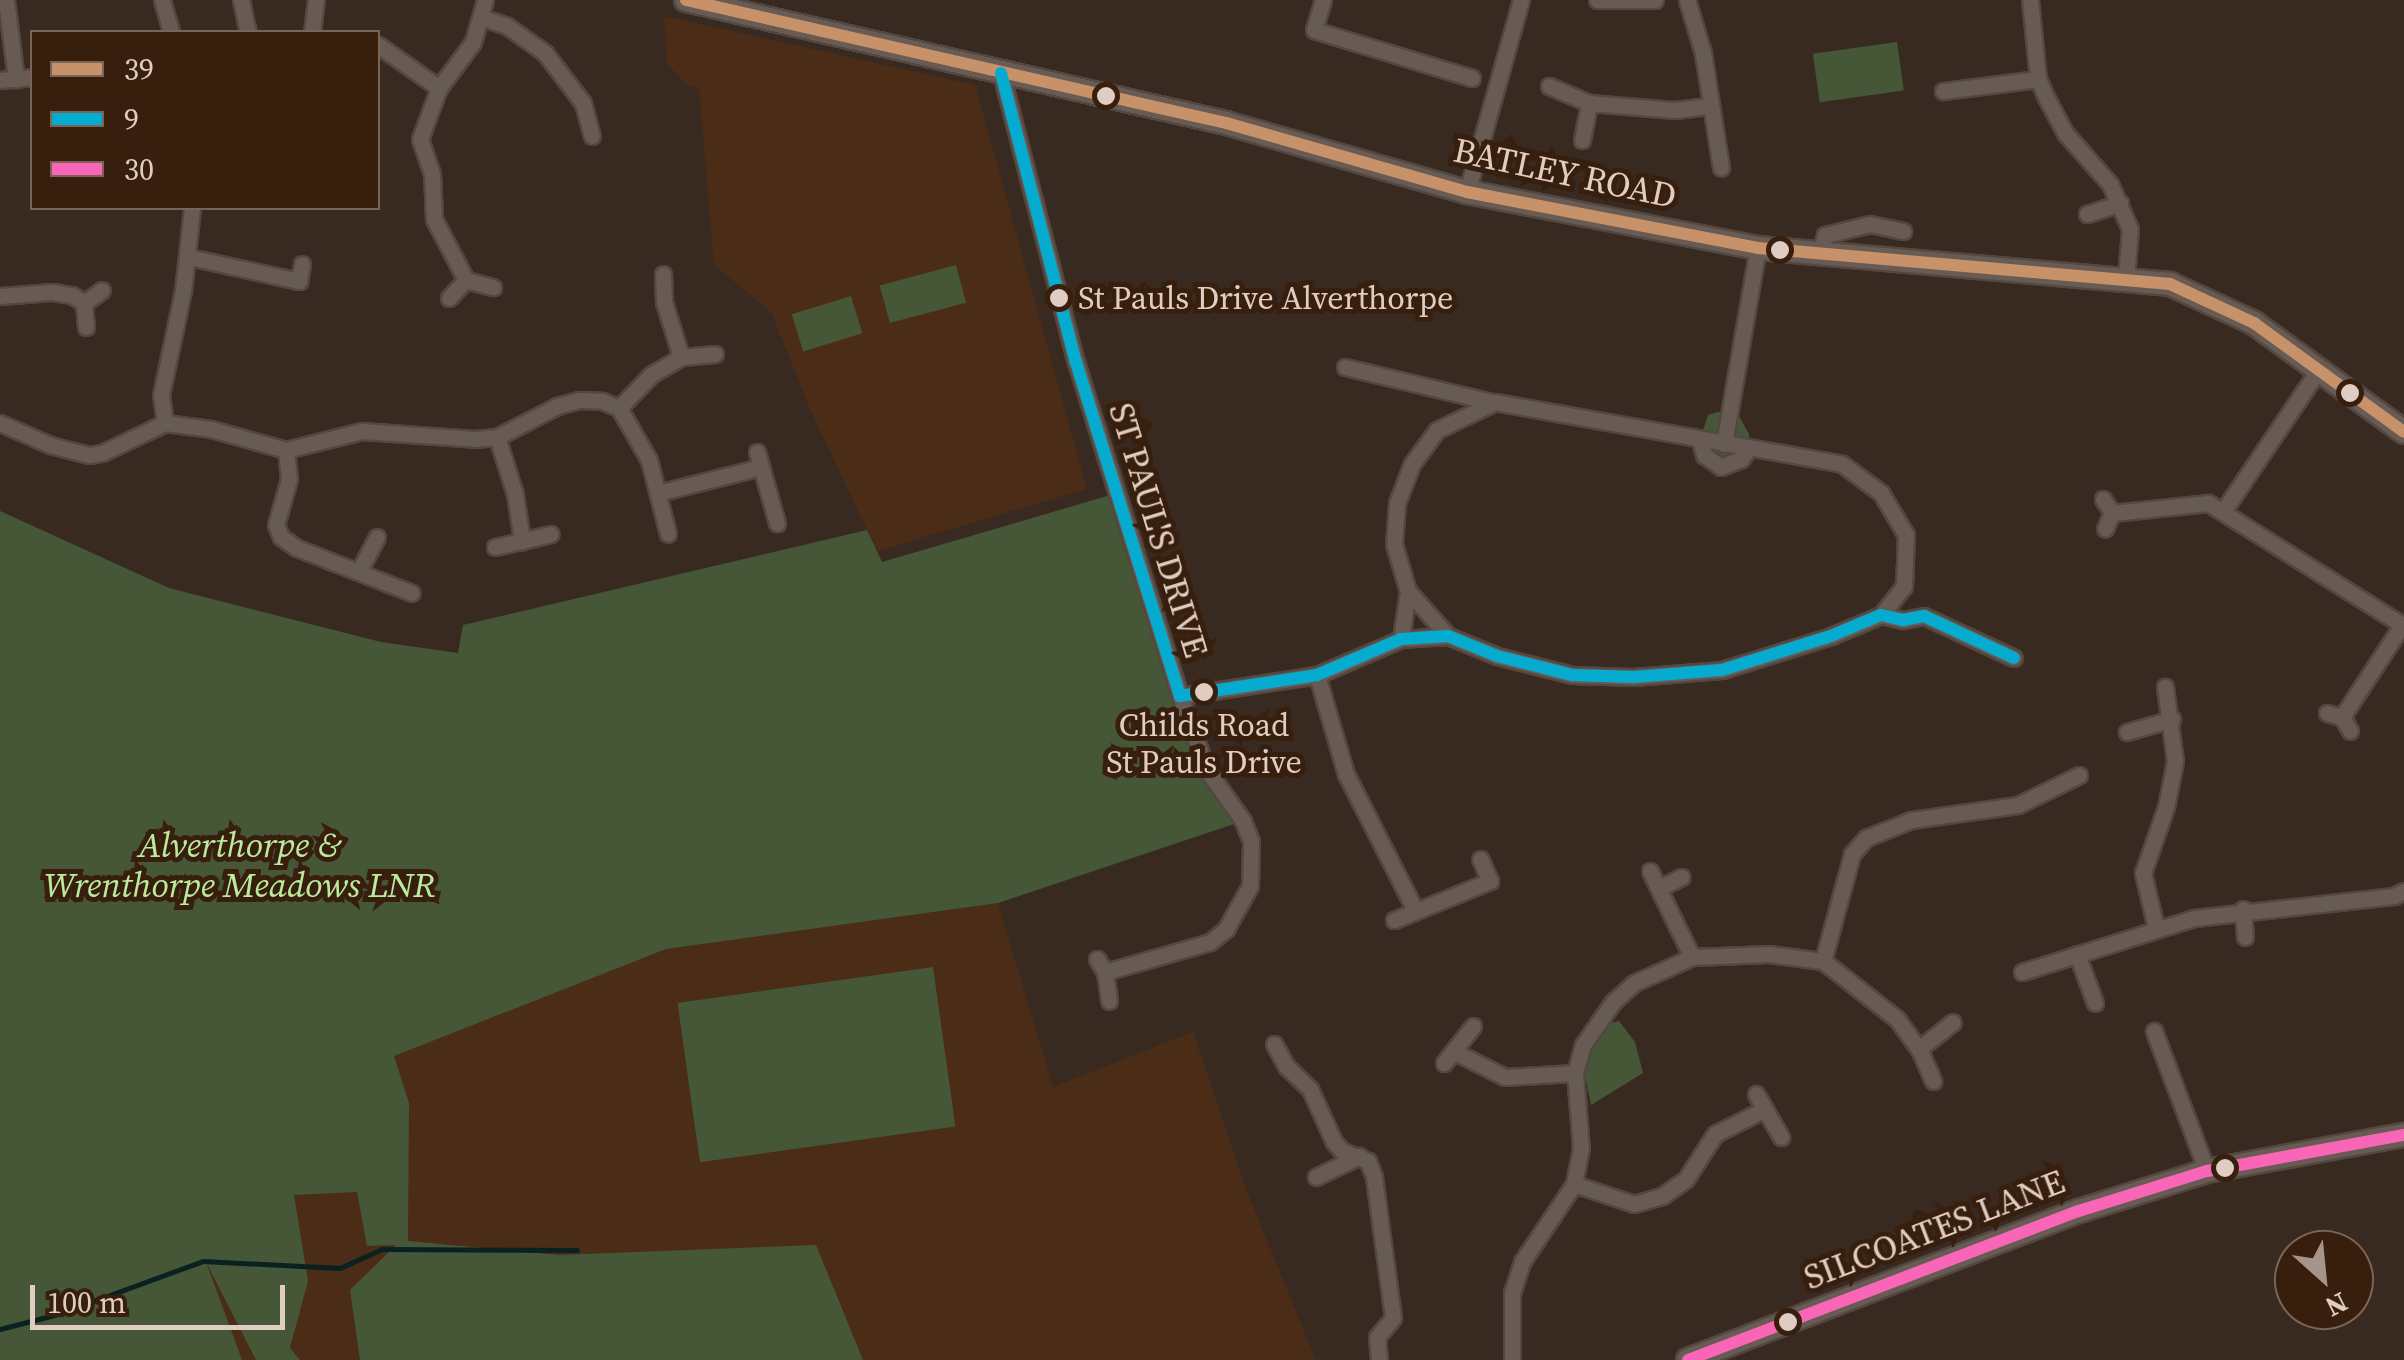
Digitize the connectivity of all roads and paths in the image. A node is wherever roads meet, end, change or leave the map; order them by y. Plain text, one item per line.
1 (6, 0) edge
2 (162, 0) edge
3 (241, 0) edge
4 (316, 0) edge
5 (486, 0) edge
6 (686, 0) edge
7 (1323, 0) edge
8 (1520, 0) edge
9 (1598, 0) edge
10 (1655, 0) edge
11 (1686, 0) edge
12 (2030, 0) edge
13 (483, 18) junction
14 (170, 30) edge
15 (248, 30) edge
16 (312, 30) edge
17 (380, 46) edge
18 (1001, 73) junction
19 (1472, 78) dead end
20 (16, 79) edge
21 (2038, 79) junction
22 (1549, 86) dead end
23 (439, 88) junction
24 (1943, 92) dead end
25 (1589, 103) junction
26 (1710, 106) junction
27 (592, 136) dead end
28 (1582, 140) dead end
29 (1721, 168) dead end
30 (1466, 192) junction
31 (2120, 203) junction
32 (192, 210) edge
33 (2087, 214) dead end
34 (1902, 230) dead end
35 (1758, 248) junction
36 (1820, 254) junction
37 (189, 257) junction
38 (302, 264) dead end
39 (662, 274) dead end
40 (2126, 278) junction
41 (466, 280) junction
42 (493, 286) dead end
43 (102, 290) dead end
44 (0, 296) edge
45 (449, 298) dead end
46 (84, 302) junction
47 (86, 327) dead end
48 (715, 354) dead end
49 (681, 357) junction
50 (1345, 366) dead end
51 (2317, 372) junction
52 (1451, 395) junction
53 (1496, 402) junction
54 (619, 408) junction
55 (1457, 418) junction
56 (0, 423) edge
57 (165, 423) junction
58 (2404, 432) edge
59 (498, 437) junction
60 (1700, 440) junction
61 (1724, 444) junction
62 (1749, 448) junction
63 (286, 450) junction
64 (658, 493) junction
65 (2224, 510) junction
66 (2107, 514) dead end
67 (778, 523) dead end
68 (551, 534) dead end
69 (668, 534) dead end
70 (377, 538) dead end
71 (522, 541) junction
72 (495, 548) dead end
73 (360, 569) junction
74 (1904, 586) junction
75 (1408, 591) junction
76 (412, 592) dead end
77 (1881, 615) junction
78 (1924, 616) junction
79 (2403, 625) edge
80 (1448, 636) junction
81 (1401, 639) junction
82 (2014, 658) dead end
83 (1317, 676) junction
84 (2164, 688) dead end
85 (1180, 696) junction
86 (2172, 719) junction
87 (2340, 720) dead end
88 (2127, 732) dead end
89 (2071, 774) dead end
90 (1480, 859) dead end
91 (1650, 871) dead end
92 (1682, 877) dead end
93 (1658, 888) junction
94 (2404, 891) edge
95 (2243, 909) junction
96 (1415, 910) junction
97 (1394, 920) dead end
98 (2156, 928) junction
99 (2244, 937) dead end
100 (2077, 954) junction
101 (1692, 958) junction
102 (1823, 961) junction
103 (2022, 972) dead end
104 (1110, 1001) dead end
105 (2096, 1003) dead end
106 (1954, 1022) dead end
107 (1473, 1026) dead end
108 (2154, 1031) dead end
109 (1274, 1044) dead end
110 (1919, 1048) junction
111 (1575, 1074) junction
112 (1934, 1082) dead end
113 (1756, 1094) dead end
114 (1765, 1109) junction
115 (2404, 1135) edge
116 (1781, 1137) dead end
117 (1366, 1156) junction
118 (2207, 1172) junction
119 (1316, 1177) dead end
120 (1574, 1184) junction
121 (1379, 1360) edge
122 (1512, 1360) edge
123 (1688, 1360) edge

1 - 20 street
2 - 14 street
3 - 15 street
4 - 16 street
5 - 13 street
6 - 18 street, BATLEY ROAD
7 - 19 street
8 - 30 street
9 - 10 street
11 - 26 street
12 - 21 street
13 - 23 street
13 - 27 street
17 - 23 street
18 - 30 street, BATLEY ROAD
18 - 85 street, ST PAUL'S DRIVE
21 - 24 street
21 - 31 street
22 - 25 street
23 - 41 street
25 - 26 street
25 - 28 street
26 - 29 street
30 - 35 street, BATLEY ROAD
31 - 33 street
31 - 40 street
32 - 37 street
34 - 36 street
35 - 36 street, BATLEY ROAD
35 - 61 street
36 - 40 street, BATLEY ROAD
37 - 38 street
37 - 57 street
39 - 49 street
40 - 51 street, BATLEY ROAD
41 - 42 street
41 - 45 street
43 - 46 street
44 - 46 street
46 - 47 street
48 - 49 street
49 - 54 street
50 - 52 street
51 - 58 street, BATLEY ROAD
51 - 65 street
52 - 53 street
52 - 55 street
53 - 55 street
53 - 60 street
54 - 59 street
54 - 64 street
55 - 75 street
56 - 57 street
57 - 63 street
59 - 63 street
59 - 71 street
60 - 61 street
60 - 62 street
61 - 62 street
62 - 74 street
63 - 73 street
64 - 67 street
64 - 69 street
65 - 66 street
65 - 79 street
68 - 71 street
70 - 73 street
71 - 72 street
73 - 76 street
74 - 77 street
74 - 78 street
75 - 80 street
75 - 81 street
77 - 78 street
77 - 80 street
78 - 82 street
79 - 87 street
80 - 81 street
81 - 83 street, ST PAUL'S DRIVE
83 - 85 street, ST PAUL'S DRIVE
83 - 96 street
84 - 86 street
85 - 104 street
86 - 88 street
86 - 98 street
89 - 102 street
90 - 96 street
91 - 93 street
92 - 93 street
93 - 101 street
94 - 95 street
95 - 98 street
95 - 99 street
96 - 97 street
98 - 100 street
100 - 103 street
100 - 105 street
101 - 102 street
101 - 111 street
102 - 110 street
106 - 110 street
107 - 111 street
108 - 118 street
109 - 117 street
110 - 112 street
111 - 120 street
113 - 114 street
114 - 116 street
114 - 120 street
115 - 118 street, SILCOATES LANE
117 - 119 street
117 - 121 street
118 - 123 street, SILCOATES LANE
120 - 122 street

